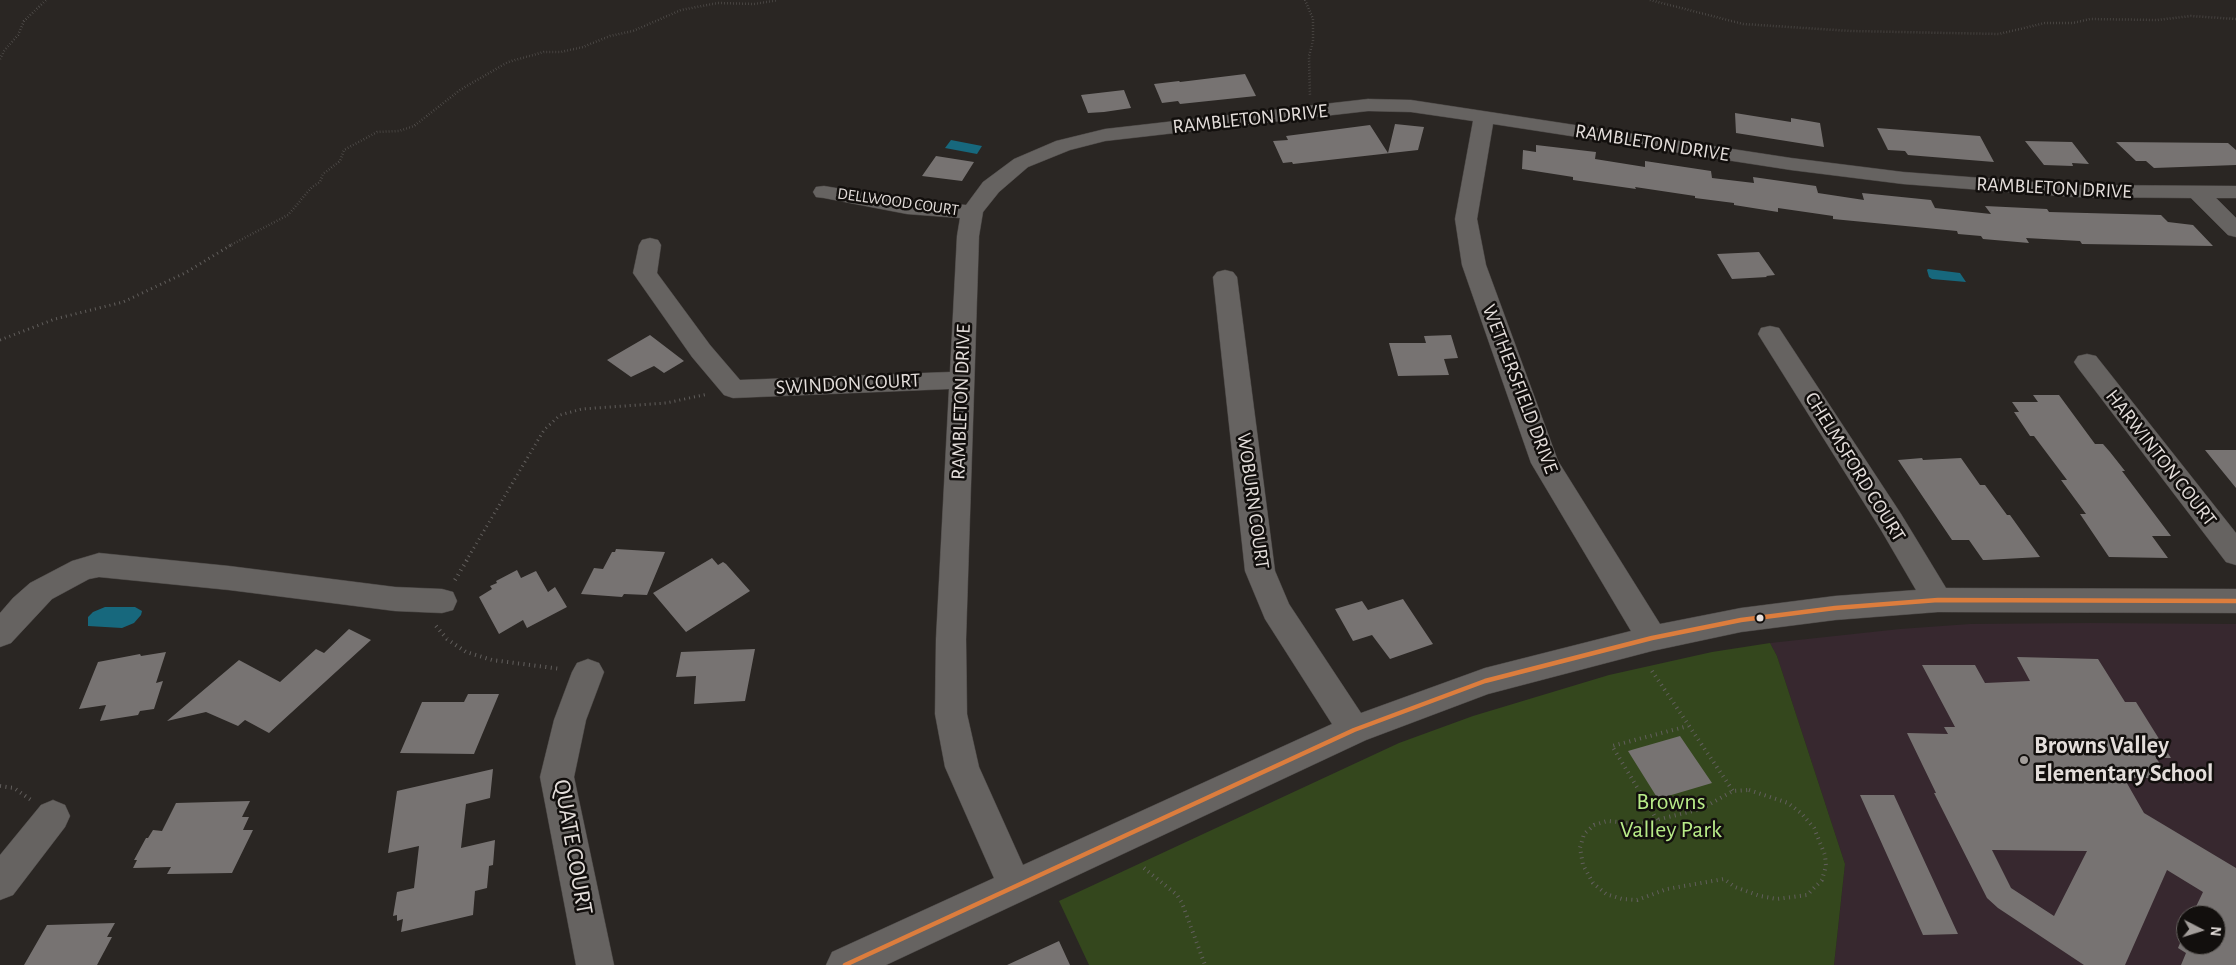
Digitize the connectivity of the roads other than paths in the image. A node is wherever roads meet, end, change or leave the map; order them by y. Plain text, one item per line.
1 (1484, 117) junction
2 (824, 192) dead end
3 (2236, 192) edge
4 (2198, 193) junction
5 (972, 212) junction
6 (2236, 230) edge
7 (650, 245) dead end
8 (1225, 278) dead end
9 (1770, 334) dead end
10 (2087, 362) dead end
11 (962, 380) junction
12 (2236, 554) edge
13 (1938, 600) junction
14 (442, 601) road end
15 (2236, 601) edge
16 (0, 634) edge
17 (1652, 638) junction
18 (588, 672) road end
19 (1354, 730) junction
20 (53, 816) dead end
21 (0, 883) edge
22 (1016, 886) junction
23 (595, 965) edge
24 (845, 965) edge

1 - 4 street, RAMBLETON DRIVE
1 - 5 street, RAMBLETON DRIVE
1 - 17 street, WETHERSFIELD DRIVE
2 - 5 street, DELLWOOD COURT
3 - 4 street, RAMBLETON DRIVE
4 - 6 street
5 - 11 street, RAMBLETON DRIVE
7 - 11 street, SWINDON COURT
8 - 19 street, WOBURN COURT
9 - 13 street, CHELMSFORD COURT
10 - 12 street, HARWINTON COURT
11 - 22 street, RAMBLETON DRIVE
13 - 15 street
13 - 17 street
14 - 16 street
17 - 19 street
18 - 23 street, QUATE COURT
19 - 22 street
20 - 21 street
22 - 24 street

